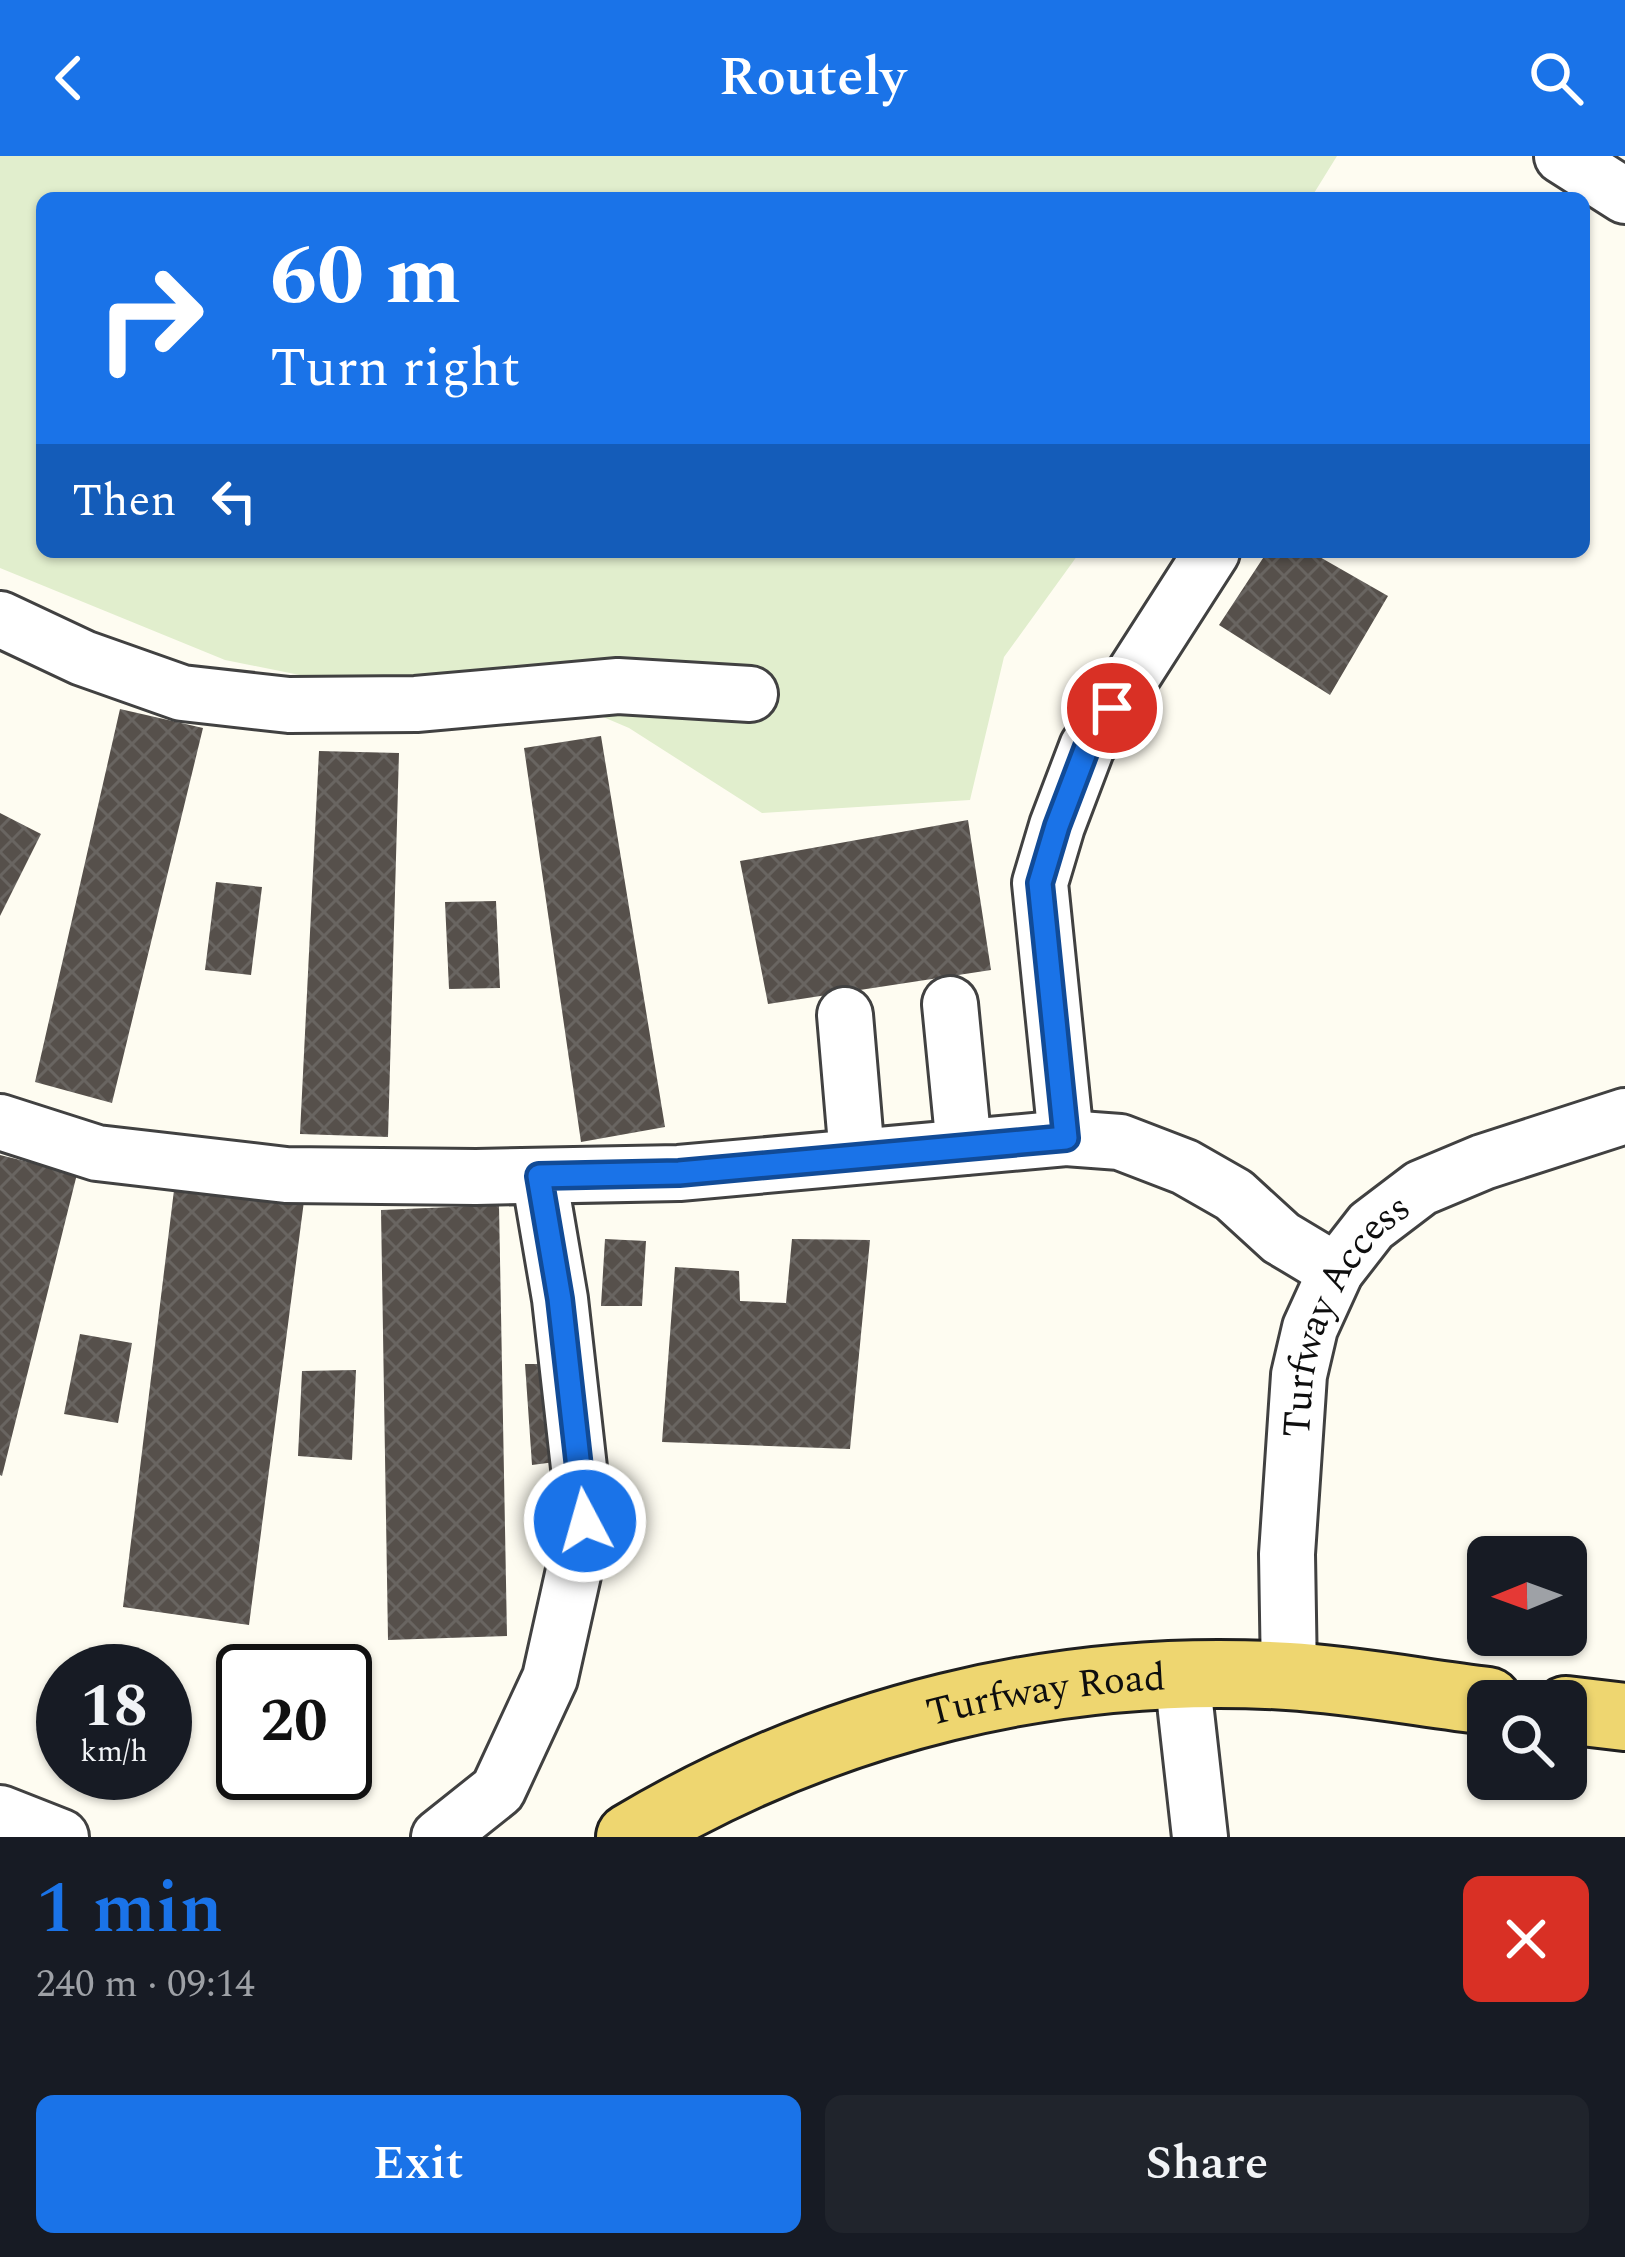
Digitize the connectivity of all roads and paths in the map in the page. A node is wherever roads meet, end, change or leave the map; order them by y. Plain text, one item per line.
1 (1562, 156) edge
2 (1625, 196) edge
3 (1207, 558) edge
4 (0, 619) edge
5 (750, 694) dead end
6 (950, 1004) dead end
7 (844, 1015) dead end
8 (1625, 1116) edge
9 (0, 1122) edge
10 (1066, 1138) junction
11 (964, 1147) junction
12 (857, 1156) junction
13 (539, 1176) junction
14 (1336, 1271) junction
15 (1182, 1676) junction
16 (1289, 1676) junction
17 (1467, 1698) edge
18 (1587, 1712) edge
19 (1625, 1717) edge
20 (0, 1813) edge
21 (61, 1837) edge
22 (439, 1837) edge
23 (630, 1837) edge
24 (1200, 1837) edge

1 - 2 street
3 - 10 street
4 - 5 street
6 - 11 street
7 - 12 street
8 - 14 street, Turfway Access
9 - 13 street
10 - 11 street
10 - 14 street
11 - 12 street
12 - 13 street
13 - 22 street
14 - 16 street, Turfway Access
15 - 16 main road, Turfway Road
15 - 23 main road, Turfway Road
15 - 24 street
16 - 17 main road, Turfway Road
18 - 19 main road
20 - 21 street

